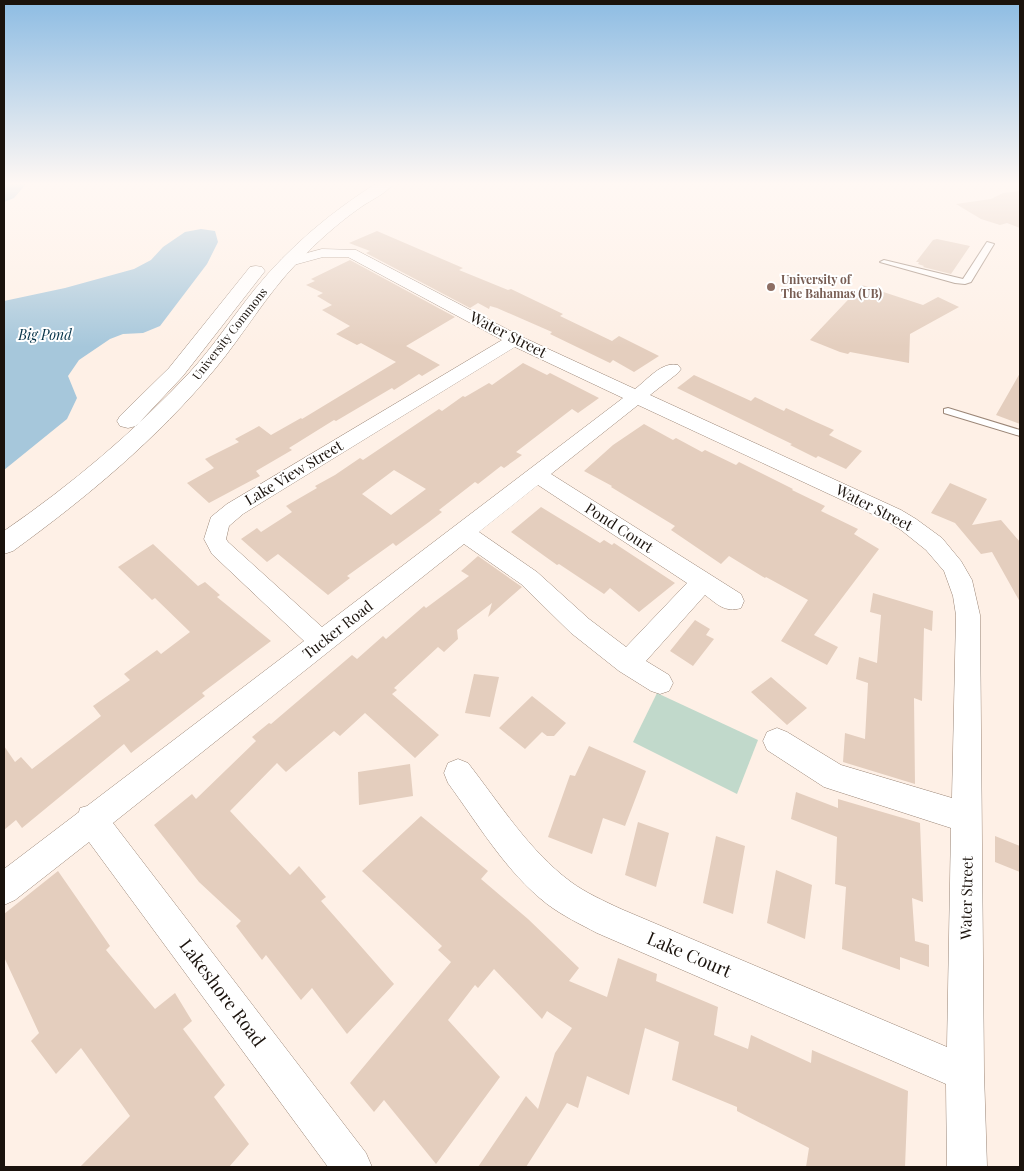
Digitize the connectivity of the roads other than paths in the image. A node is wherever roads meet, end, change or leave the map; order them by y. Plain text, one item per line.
1 (311, 238) edge
2 (990, 244) dead end
3 (280, 260) junction
4 (884, 262) dead end
5 (514, 340) junction
6 (672, 369) dead end
7 (637, 396) junction
8 (948, 411) dead end
9 (1020, 432) edge
10 (536, 474) junction
11 (4, 524) edge
12 (463, 532) junction
13 (4, 544) edge
14 (702, 582) junction
15 (732, 601) dead end
16 (322, 642) junction
17 (628, 663) junction
18 (660, 683) dead end
19 (777, 742) dead end
20 (458, 773) dead end
21 (968, 818) junction
22 (92, 819) junction
23 (4, 889) edge
24 (965, 1074) junction
25 (352, 1167) edge
26 (967, 1167) edge

1 - 3 main road, University Commons
2 - 4 lane
3 - 5 street, Water Street
3 - 11 main road, University Commons
3 - 13 main road, University Commons
5 - 7 street, Water Street
5 - 16 street, Lake View Street
6 - 7 street, Tucker Road
7 - 10 street, Tucker Road
7 - 21 street, Water Street
8 - 9 lane
10 - 12 street, Tucker Road
10 - 14 street, Pond Court
12 - 16 street, Tucker Road
12 - 17 street
14 - 15 street, Pond Court
14 - 17 street
16 - 22 street, Tucker Road
17 - 18 street
19 - 21 street
20 - 24 street, Lake Court
21 - 24 street, Water Street
22 - 23 street, Tucker Road
22 - 25 street, Lakeshore Road
24 - 26 street, Water Street

